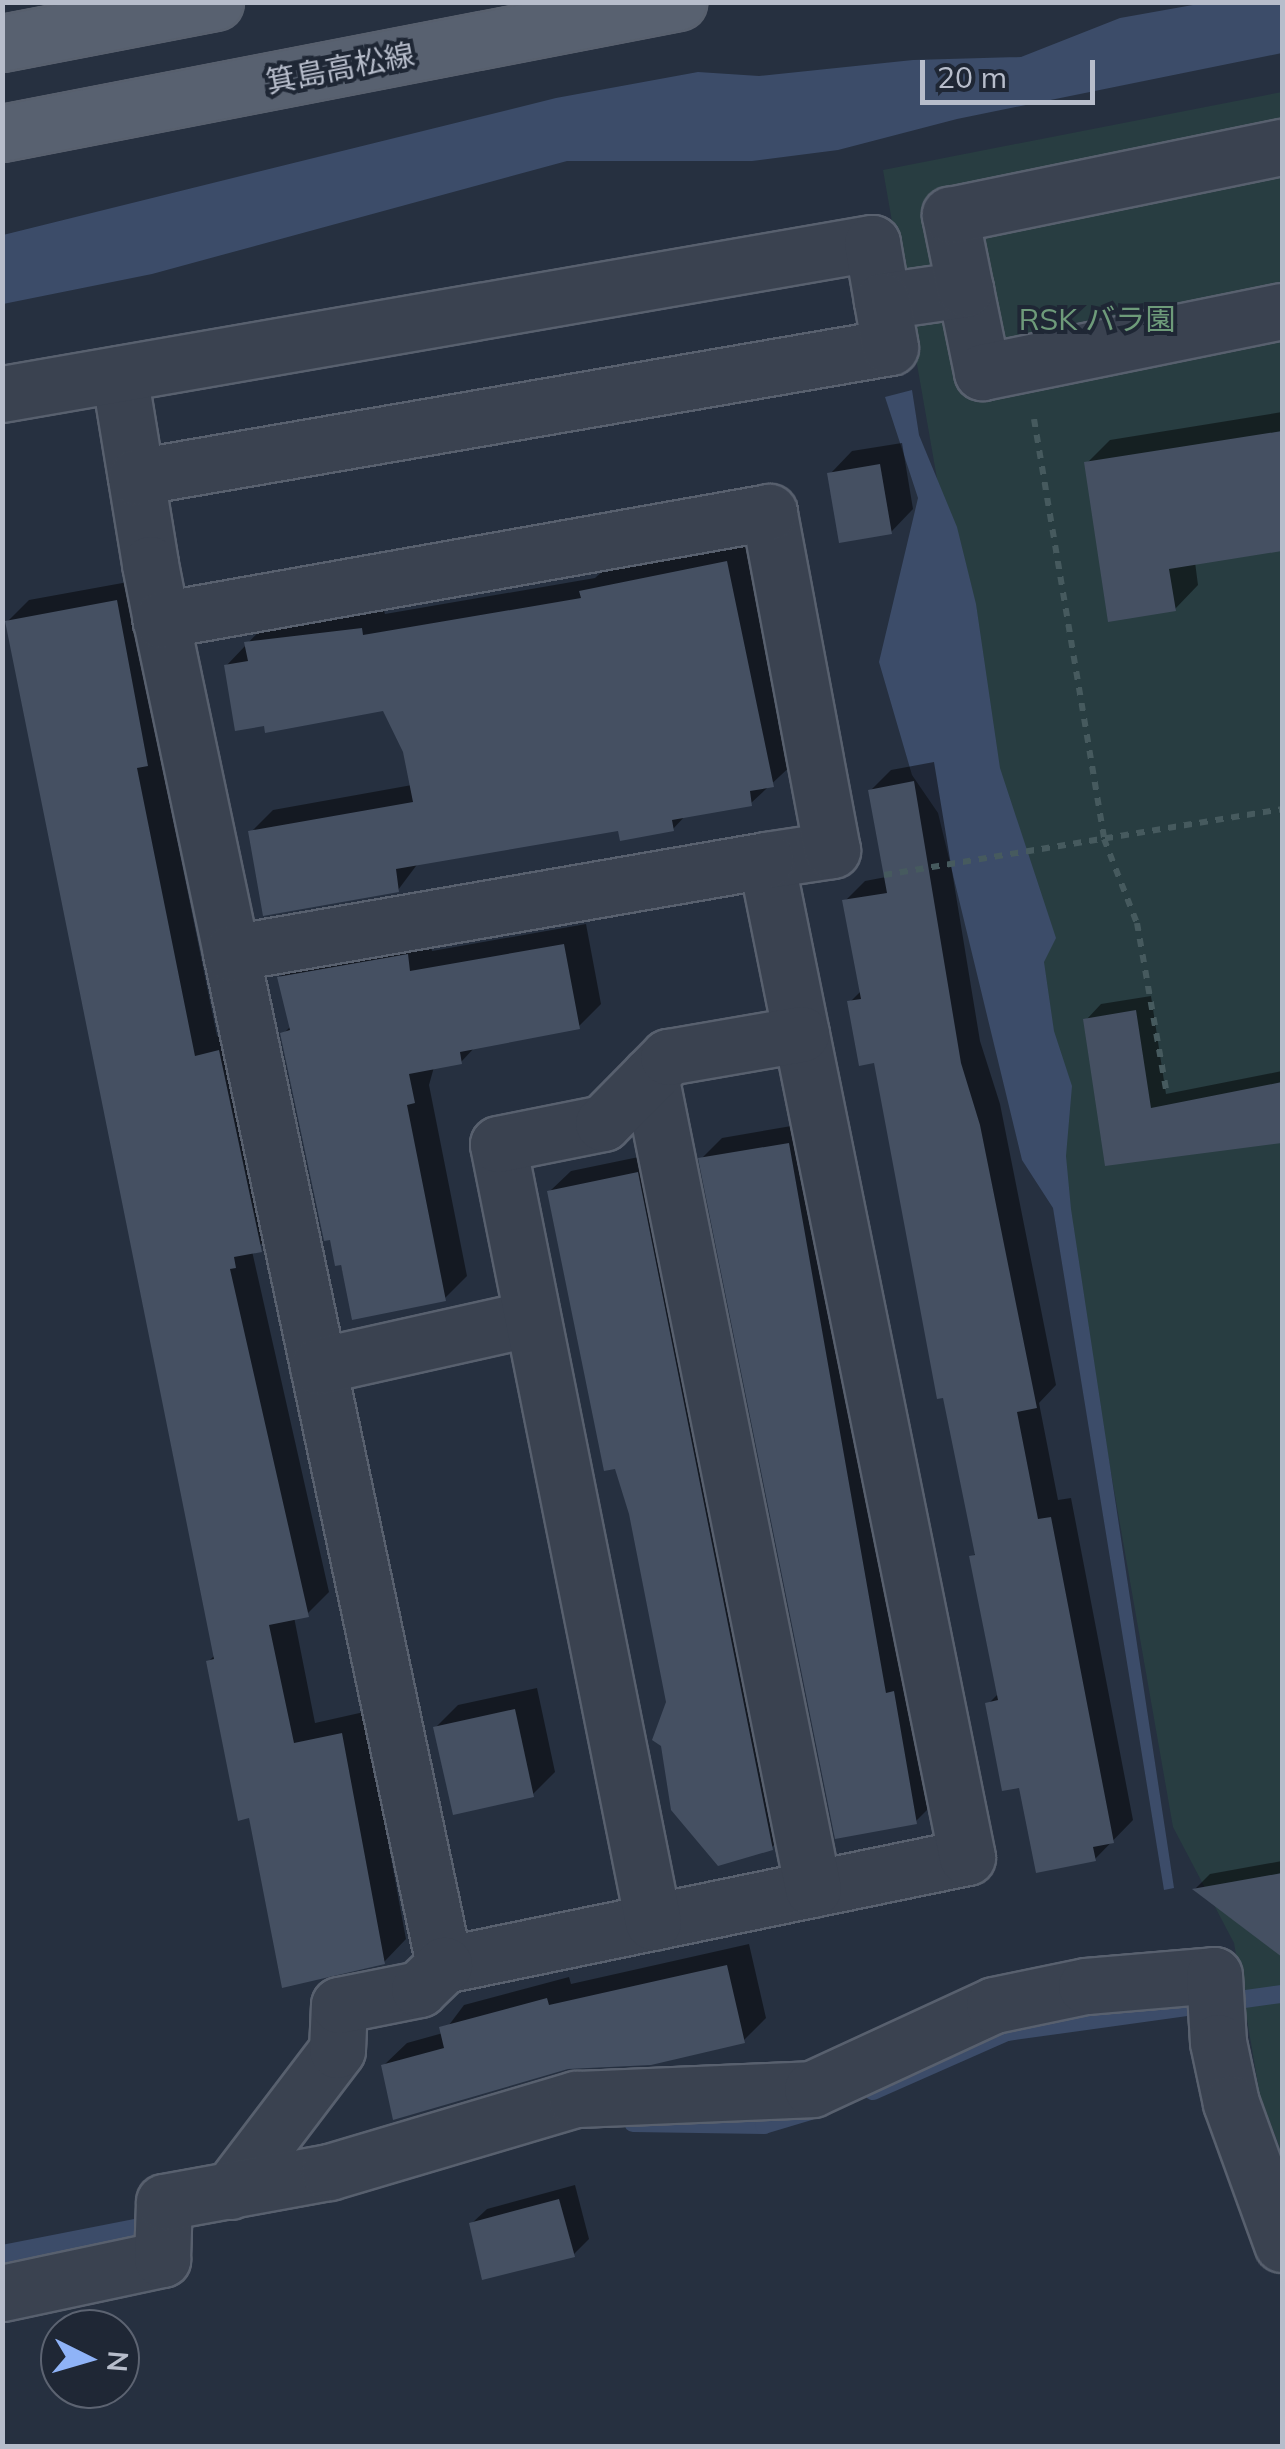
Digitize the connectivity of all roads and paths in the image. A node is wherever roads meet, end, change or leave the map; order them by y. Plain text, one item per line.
1 (215, 2) edge
2 (678, 2) edge
3 (2, 43) edge
4 (2, 133) edge
5 (1282, 147) edge
6 (918, 296) junction
7 (1282, 311) edge
8 (1024, 364) junction
9 (118, 374) junction
10 (2, 394) edge
11 (136, 478) junction
12 (161, 620) junction
13 (1282, 809) edge
14 (1104, 839) junction
15 (766, 860) junction
16 (944, 866) dead end
17 (232, 953) junction
18 (801, 1034) junction
19 (650, 1075) junction
20 (1167, 1095) dead end
21 (532, 1318) junction
22 (318, 1366) junction
23 (813, 1888) junction
24 (653, 1922) junction
25 (444, 1965) junction
26 (230, 2190) junction
27 (1282, 2244) edge
28 (2, 2294) edge

1 - 3 main road
2 - 4 main road, 箕島高松線
5 - 6 street
6 - 8 street
6 - 9 street
6 - 11 street
7 - 8 street
8 - 14 path
9 - 10 street
9 - 11 street
11 - 12 street
12 - 15 street
12 - 17 street
13 - 14 path
14 - 16 path
14 - 20 path
15 - 17 street
15 - 18 street
17 - 22 street
18 - 19 street
18 - 23 street
19 - 21 street
19 - 23 street
21 - 22 street
21 - 24 street
22 - 25 street
23 - 24 street
24 - 25 street
25 - 26 street
26 - 27 street
26 - 28 street

